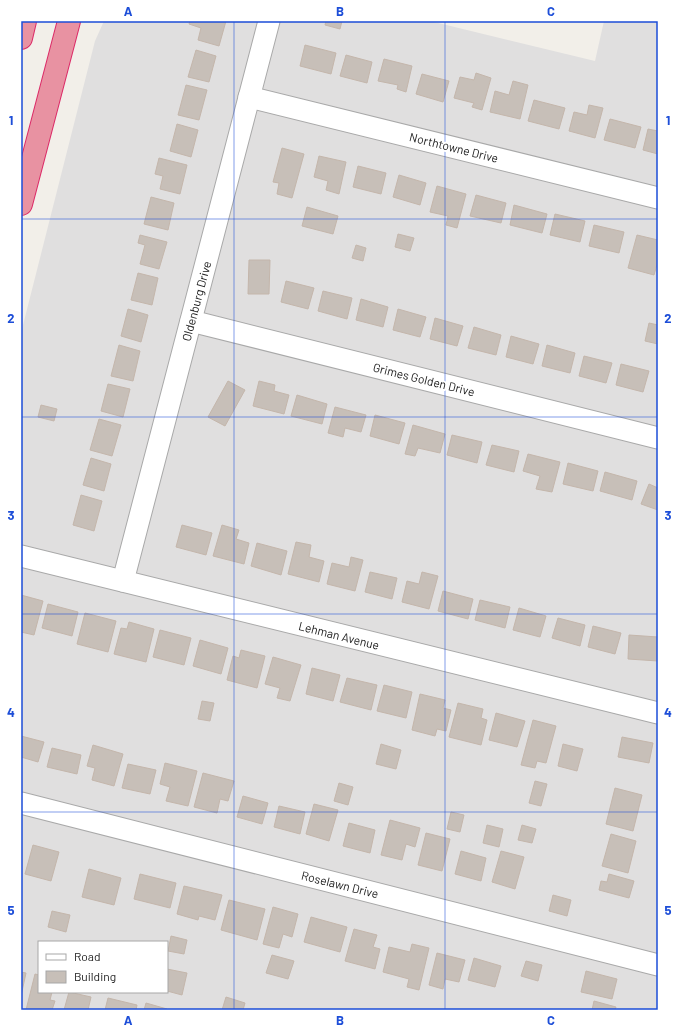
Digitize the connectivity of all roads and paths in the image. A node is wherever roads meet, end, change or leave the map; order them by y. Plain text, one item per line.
1 (25, 21) edge
2 (69, 21) edge
3 (269, 21) edge
4 (21, 38) edge
5 (249, 97) junction
6 (658, 198) edge
7 (21, 204) edge
8 (191, 320) junction
9 (658, 438) edge
10 (21, 556) edge
11 (123, 581) junction
12 (658, 713) edge
13 (21, 803) edge
14 (658, 965) edge

1 - 4 highway
2 - 7 highway
3 - 5 street, Oldenburg Drive
5 - 6 street, Northtowne Drive
5 - 8 street, Oldenburg Drive
8 - 9 street, Grimes Golden Drive
8 - 11 street, Oldenburg Drive
10 - 11 street, Lehman Avenue
11 - 12 street, Lehman Avenue
13 - 14 street, Roselawn Drive

